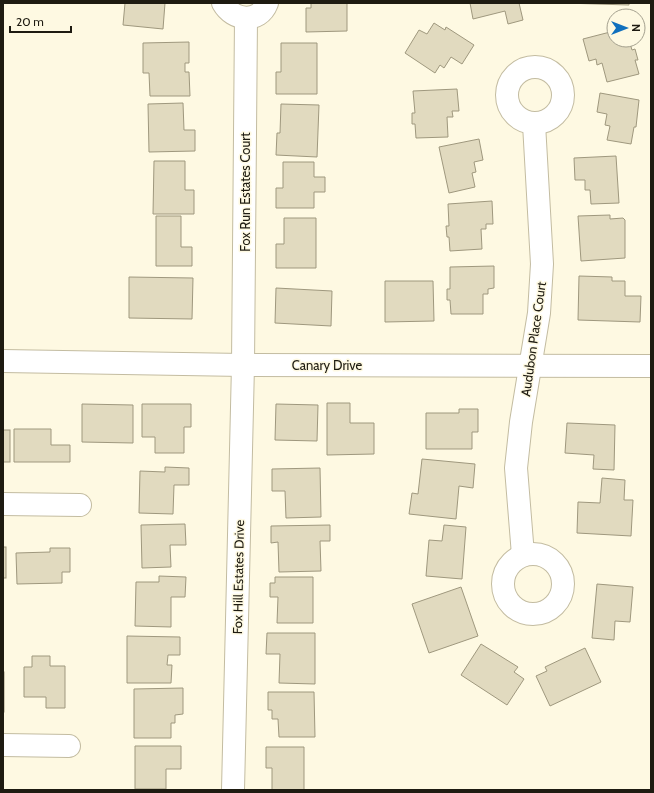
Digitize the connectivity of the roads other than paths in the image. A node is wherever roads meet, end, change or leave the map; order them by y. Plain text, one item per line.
1 (223, 3) edge
2 (267, 3) edge
3 (246, 18) junction
4 (534, 124) dead end
5 (3, 361) edge
6 (243, 365) junction
7 (530, 365) junction
8 (651, 366) edge
9 (3, 504) edge
10 (80, 505) dead end
11 (523, 555) dead end
12 (3, 745) edge
13 (68, 746) dead end
14 (233, 790) edge

1 - 3 street
2 - 3 street
3 - 6 street, Fox Run Estates Court
4 - 7 street, Audubon Place Court
5 - 6 street, Canary Drive
6 - 7 street, Canary Drive
6 - 14 street, Fox Hill Estates Drive
7 - 8 street, Canary Drive
7 - 11 street, Audubon Place Court
9 - 10 street
12 - 13 street

